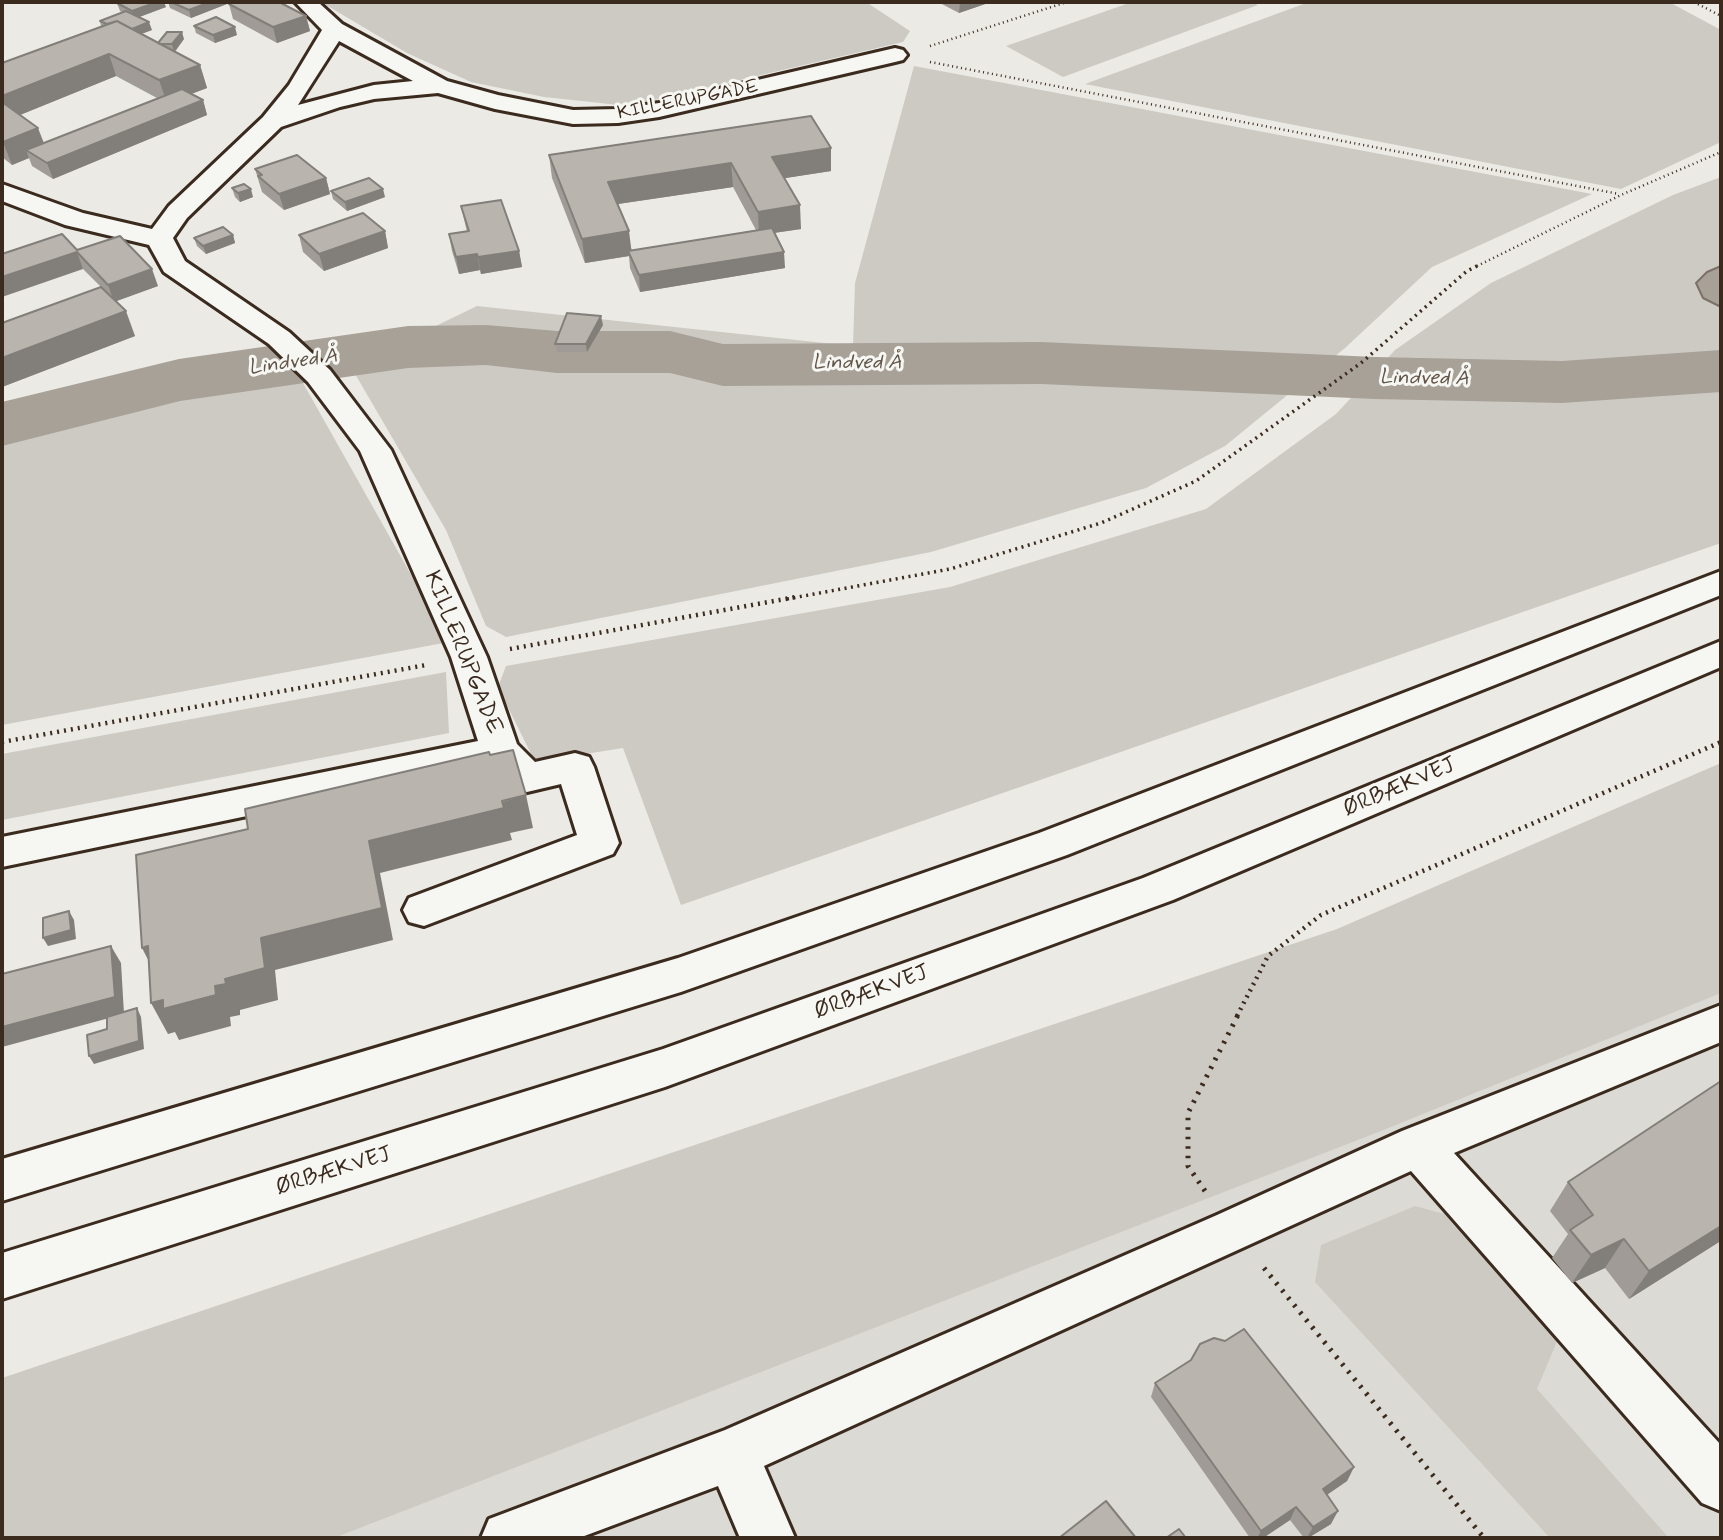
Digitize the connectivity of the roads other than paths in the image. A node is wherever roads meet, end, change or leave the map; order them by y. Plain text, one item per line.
1 (306, 2) edge
2 (334, 29) junction
3 (895, 55) road end
4 (439, 86) junction
5 (272, 122) junction
6 (2, 192) edge
7 (159, 238) junction
8 (1721, 582) edge
9 (1721, 653) edge
10 (500, 750) junction
11 (2, 852) edge
12 (424, 910) dead end
13 (1721, 1023) edge
14 (1418, 1146) junction
15 (2, 1180) edge
16 (2, 1276) edge
17 (731, 1454) junction
18 (1721, 1484) edge
19 (508, 1538) edge
20 (768, 1538) edge

1 - 2 street, KILLERUPGADE
2 - 4 street, KILLERUPGADE
2 - 5 street, KILLERUPGADE
3 - 4 street, KILLERUPGADE
4 - 5 street, KILLERUPGADE
5 - 7 street, KILLERUPGADE
6 - 7 street
7 - 10 street, KILLERUPGADE
8 - 15 street
9 - 16 street, ØRBÆKVEJ
10 - 11 street, KILLERUPGADE
10 - 12 street
13 - 14 street
14 - 17 street
14 - 18 street
17 - 19 street
17 - 20 street

